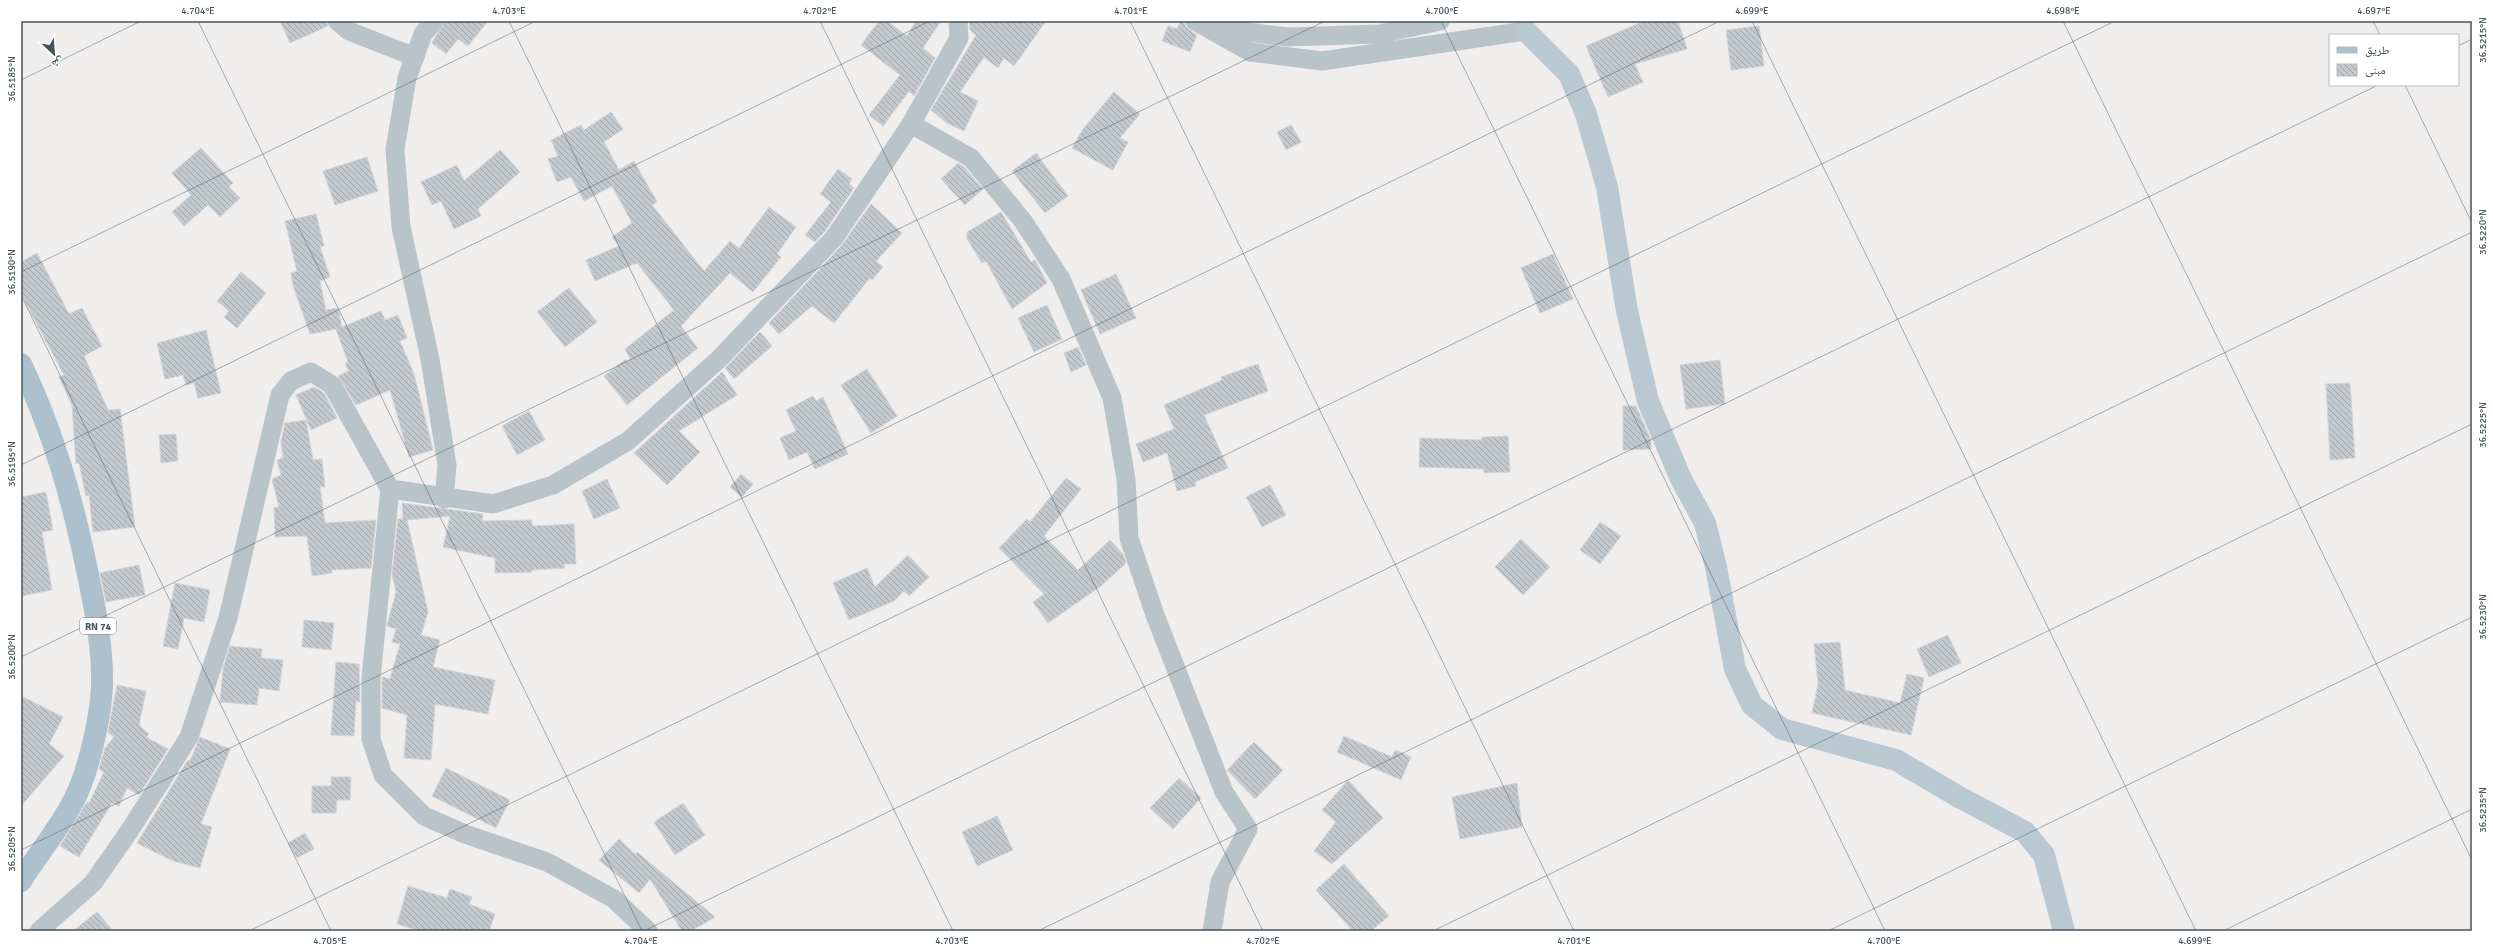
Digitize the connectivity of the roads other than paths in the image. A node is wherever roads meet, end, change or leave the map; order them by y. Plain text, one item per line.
1 (338, 21) edge
2 (434, 21) edge
3 (958, 21) edge
4 (1196, 21) edge
5 (1219, 21) edge
6 (1440, 21) edge
7 (1526, 31) joint
8 (415, 56) junction
9 (912, 124) junction
10 (21, 364) edge
11 (390, 489) junction
12 (444, 499) junction
13 (21, 881) edge
14 (39, 931) edge
15 (648, 931) edge
16 (1212, 931) edge
17 (2064, 931) edge

1 - 8 street
2 - 8 street
3 - 9 street
4 - 7 street
5 - 6 street
7 - 17 street
8 - 12 street
9 - 12 street
9 - 16 street
10 - 13 main road, RN 74
11 - 12 street
11 - 14 street
11 - 15 street

